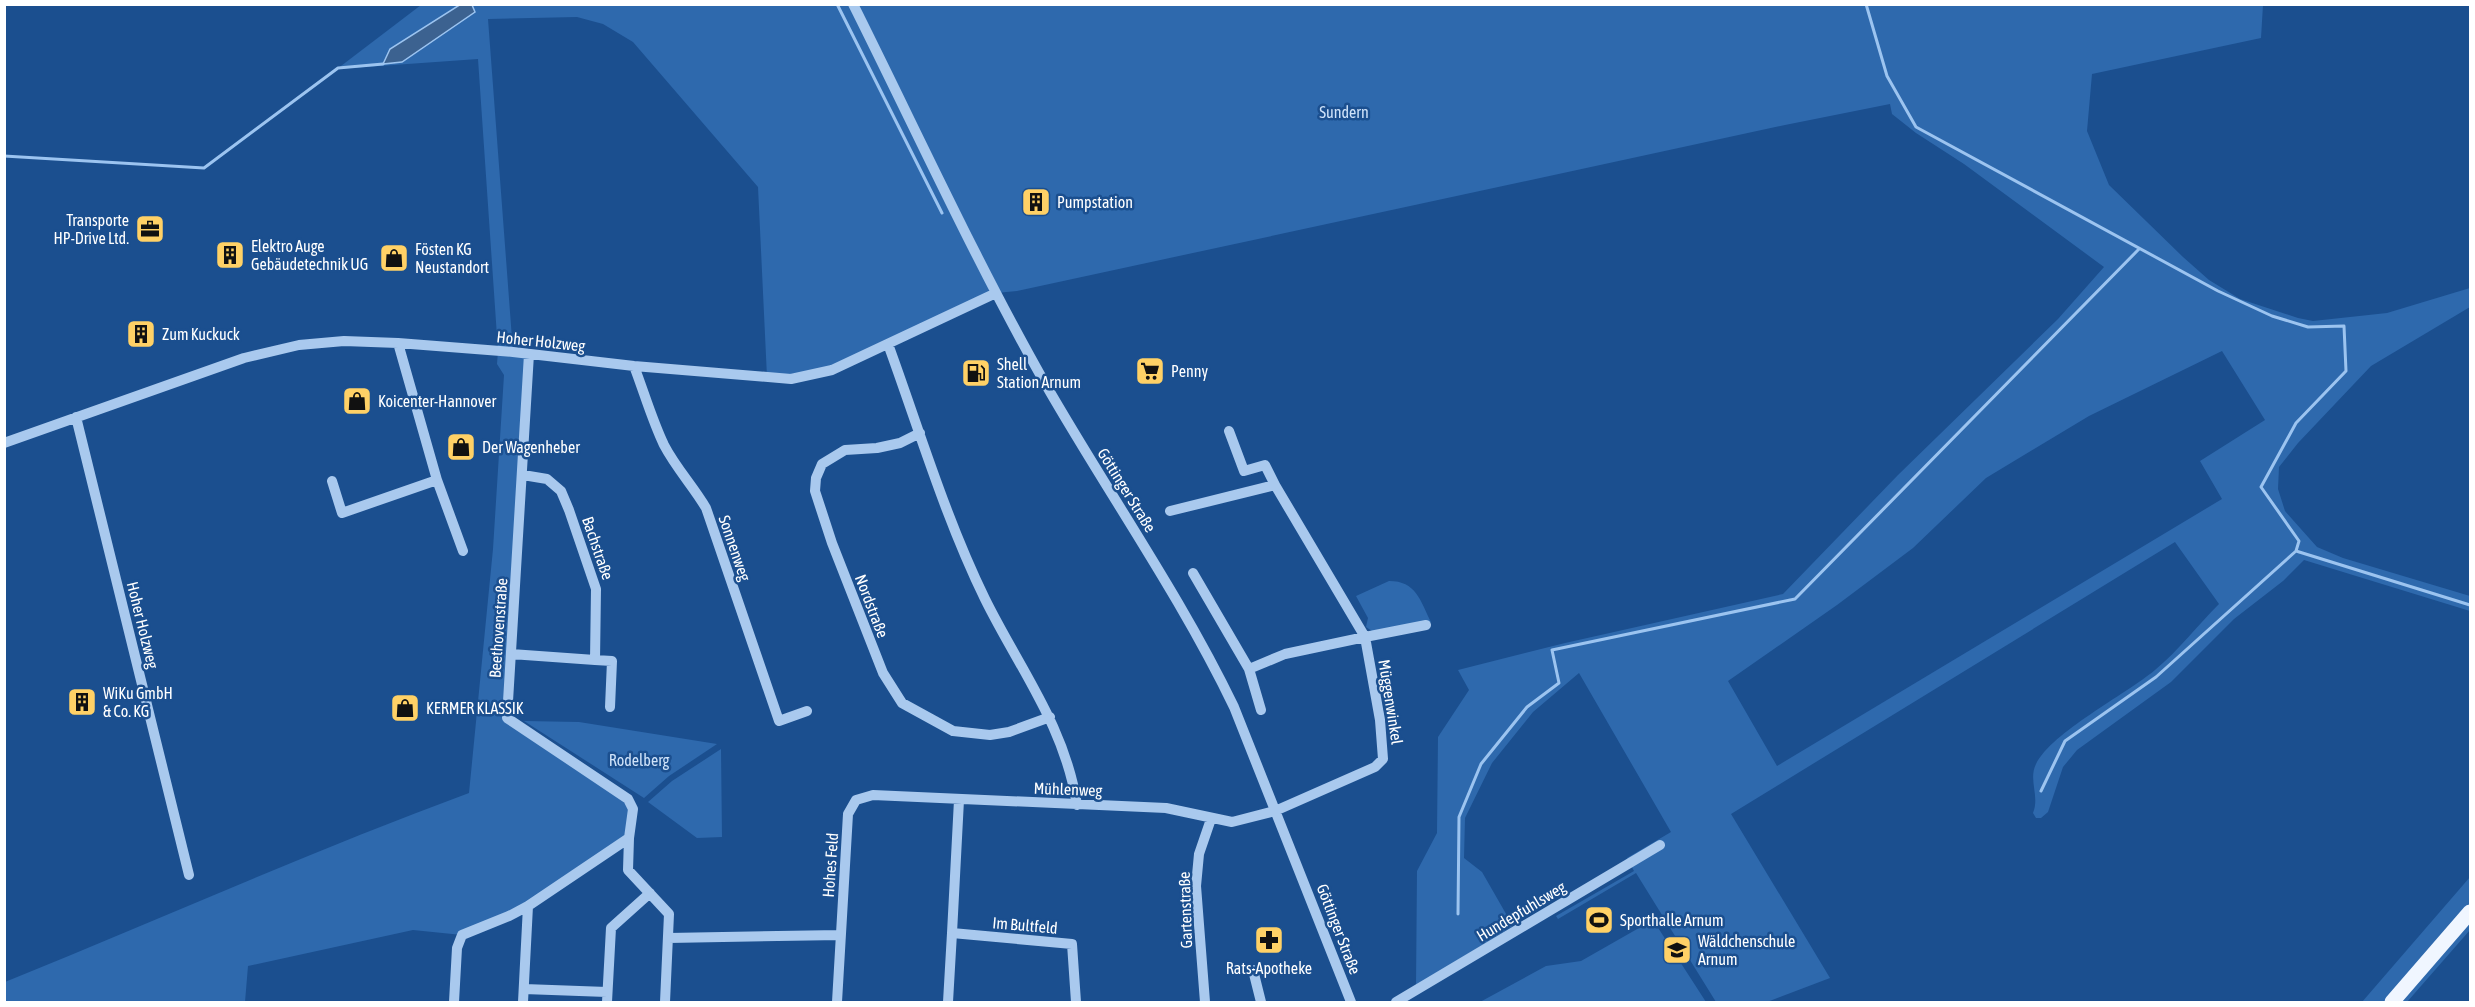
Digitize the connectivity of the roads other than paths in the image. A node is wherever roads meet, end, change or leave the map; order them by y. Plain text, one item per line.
1 (853, 4) edge
2 (996, 293) junction
3 (398, 343) junction
4 (888, 344) junction
5 (528, 354) junction
6 (633, 366) junction
7 (76, 417) junction
8 (1229, 432) dead end
9 (920, 433) junction
10 (4, 443) edge
11 (1244, 471) junction
12 (523, 475) junction
13 (437, 480) junction
14 (332, 481) dead end
15 (1275, 485) junction
16 (1250, 491) junction
17 (1170, 511) dead end
18 (463, 551) dead end
19 (1192, 573) dead end
20 (1426, 625) dead end
21 (1365, 637) junction
22 (512, 654) junction
23 (595, 660) junction
24 (1249, 669) junction
25 (610, 707) dead end
26 (1261, 710) dead end
27 (807, 711) dead end
28 (1050, 717) junction
29 (856, 800) joint
30 (959, 800) junction
31 (1077, 805) junction
32 (1275, 811) junction
33 (1211, 819) junction
34 (629, 838) junction
35 (1660, 845) dead end
36 (189, 875) dead end
37 (650, 892) junction
38 (528, 906) junction
39 (2470, 912) edge
40 (952, 933) junction
41 (840, 935) junction
42 (668, 938) junction
43 (1253, 970) dead end
44 (524, 989) junction
45 (607, 997) edge
46 (454, 1002) edge
47 (523, 1002) edge
48 (665, 1002) edge
49 (837, 1002) edge
50 (948, 1002) edge
51 (1076, 1002) edge
52 (1205, 1002) edge
53 (1261, 1002) edge
54 (1351, 1002) edge
55 (1396, 1002) edge
56 (2392, 1002) edge

1 - 2 street, Göttinger Straße
2 - 4 street, Hoher Holzweg
2 - 32 street, Göttinger Straße
3 - 5 street, Hoher Holzweg
3 - 7 street, Hoher Holzweg
3 - 13 street
4 - 6 street, Hoher Holzweg
4 - 9 street
5 - 6 street, Hoher Holzweg
5 - 12 street, Beethovenstraße
6 - 27 street, Sonnenweg
7 - 10 street, Hoher Holzweg
7 - 36 street, Hoher Holzweg
8 - 11 street
9 - 28 street
9 - 28 street, Nordstraße
11 - 15 street, Müggenwinkel
11 - 16 street
12 - 22 street, Beethovenstraße
12 - 23 street, Bachstraße
13 - 14 street
13 - 18 street
15 - 16 street
15 - 21 street, Müggenwinkel
16 - 17 street
19 - 24 street
20 - 21 street
21 - 24 street
21 - 32 street, Müggenwinkel
22 - 23 street
22 - 34 street, Beethovenstraße
23 - 25 street
24 - 26 street
28 - 31 street
29 - 30 street, Mühlenweg
29 - 41 street, Hohes Feld
30 - 31 street, Mühlenweg
30 - 40 street
31 - 33 street, Mühlenweg
32 - 33 street, Mühlenweg
32 - 54 street, Göttinger Straße
33 - 52 street, Gartenstraße
34 - 37 street, Beethovenstraße
34 - 38 street
35 - 55 street, Hundepfuhlsweg
37 - 42 street, Beethovenstraße
37 - 45 street
38 - 44 street
38 - 46 street
39 - 56 main road
40 - 50 street
40 - 51 street, Im Bultfeld
41 - 42 street
41 - 49 street, Hohes Feld
42 - 48 street, Beethovenstraße
43 - 53 street
44 - 45 street
44 - 47 street

